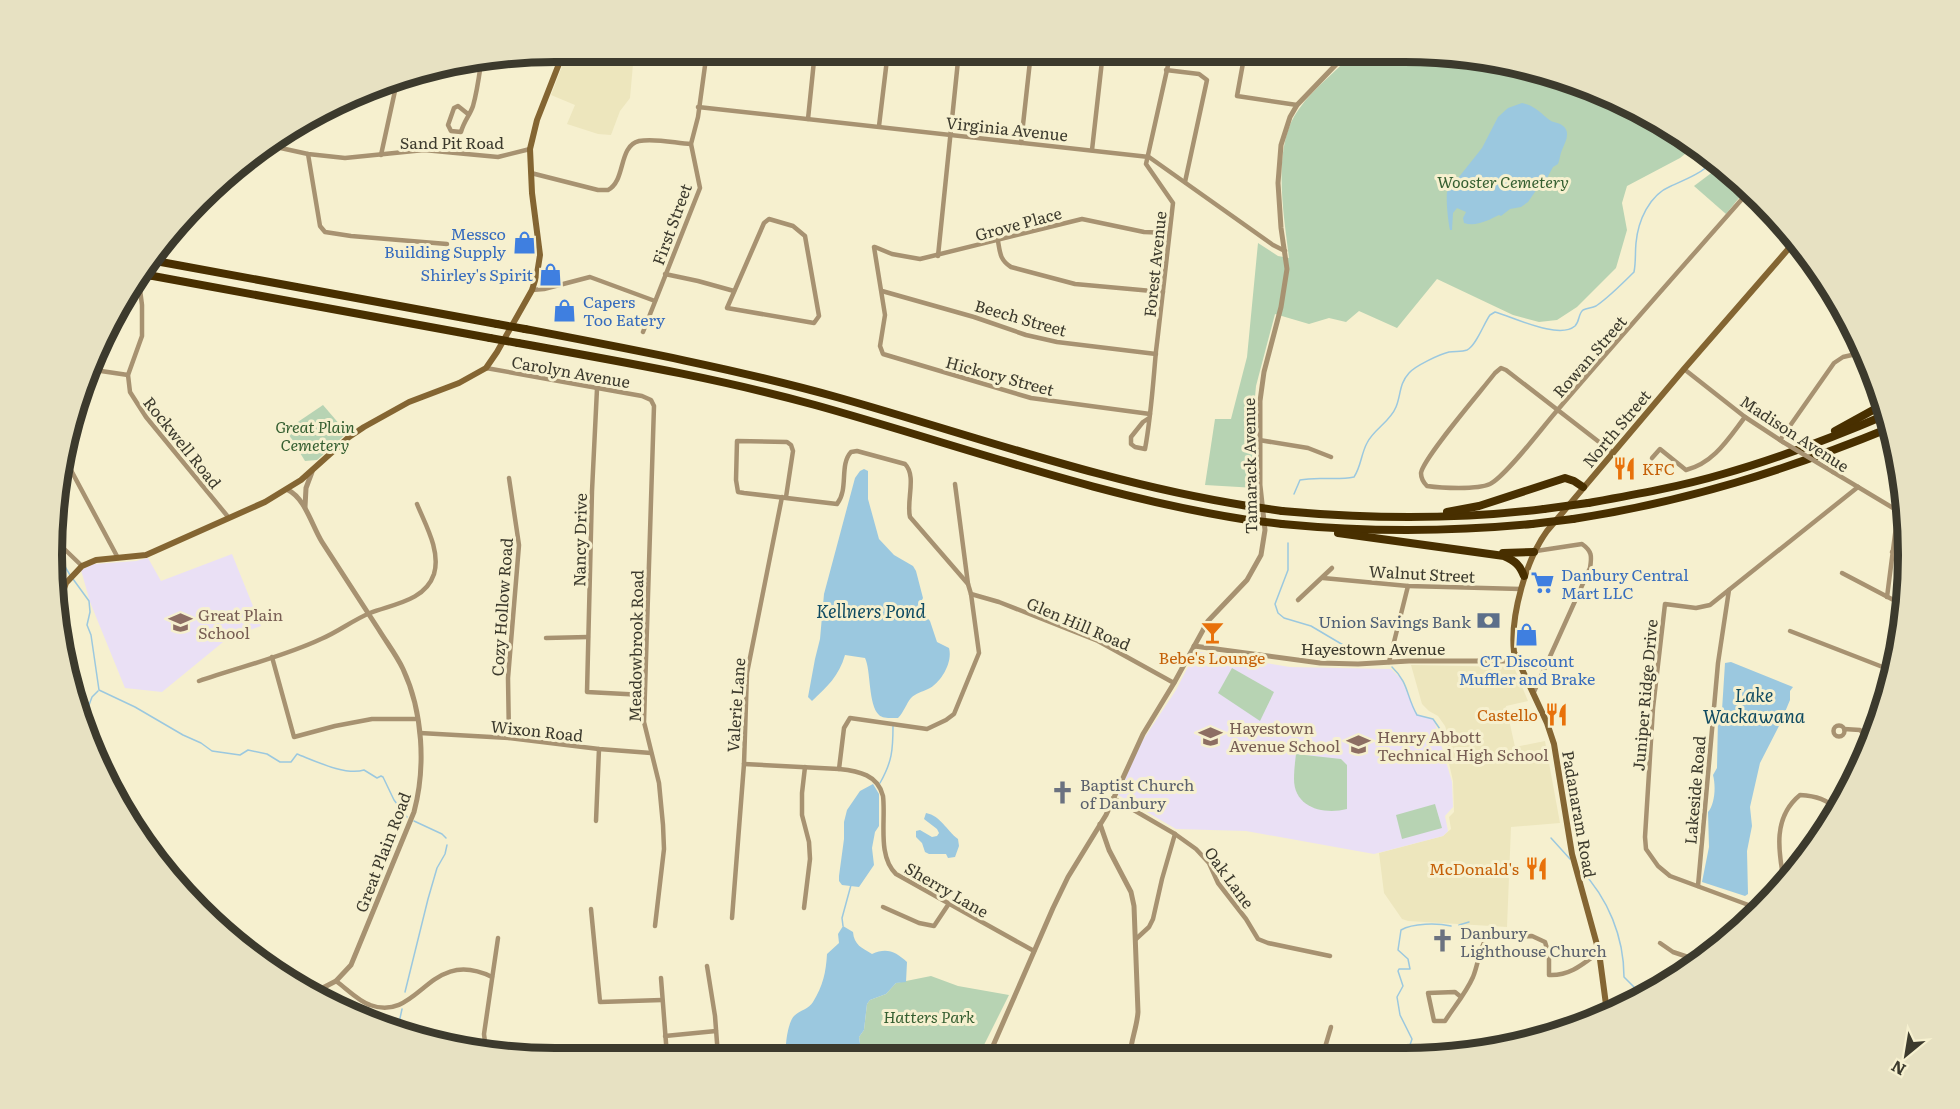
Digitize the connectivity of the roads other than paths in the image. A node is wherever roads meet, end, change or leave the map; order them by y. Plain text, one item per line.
1 (560, 62) edge
2 (705, 62) edge
3 (814, 62) edge
4 (887, 62) edge
5 (958, 62) edge
6 (1030, 62) edge
7 (1102, 62) edge
8 (1168, 62) edge
9 (1243, 62) edge
10 (1339, 62) edge
11 (480, 68) edge
12 (1166, 70) junction
13 (396, 88) edge
14 (1298, 105) junction
15 (698, 106) junction
16 (468, 114) junction
17 (808, 119) junction
18 (879, 126) junction
19 (951, 134) junction
20 (1021, 142) junction
21 (691, 144) junction
22 (278, 147) edge
23 (530, 149) junction
24 (1092, 150) junction
25 (308, 154) junction
26 (381, 155) junction
27 (1149, 157) junction
28 (531, 173) junction
29 (1185, 182) junction
30 (1744, 196) edge
31 (1169, 232) junction
32 (998, 241) junction
33 (447, 244) dead end
34 (1791, 246) edge
35 (1285, 251) junction
36 (938, 256) junction
37 (158, 261) edge
38 (665, 274) junction
39 (149, 275) edge
40 (140, 289) edge
41 (532, 290) junction
42 (734, 291) junction
43 (882, 291) junction
44 (1163, 292) junction
45 (655, 301) junction
46 (643, 332) dead end
47 (1156, 354) junction
48 (1856, 354) edge
49 (486, 368) junction
50 (1684, 369) junction
51 (97, 370) edge
52 (128, 375) junction
53 (597, 389) junction
54 (651, 400) joint
55 (1876, 408) edge
56 (1558, 410) junction
57 (1149, 416) junction
58 (1745, 417) junction
59 (1879, 418) edge
60 (1883, 431) edge
61 (1260, 440) junction
62 (1782, 441) junction
63 (1612, 452) junction
64 (1331, 458) dead end
65 (1652, 458) dead end
66 (1769, 460) junction
67 (70, 467) edge
68 (312, 471) junction
69 (509, 478) dead end
70 (955, 484) dead end
71 (1583, 487) junction
72 (1858, 487) junction
73 (288, 490) junction
74 (784, 497) junction
75 (417, 504) dead end
76 (305, 508) junction
77 (1896, 511) edge
78 (1352, 516) junction
79 (230, 518) junction
80 (1897, 520) edge
81 (1296, 526) junction
82 (62, 547) edge
83 (1485, 552) junction
84 (1534, 552) junction
85 (1892, 552) junction
86 (1898, 555) edge
87 (118, 558) junction
88 (82, 566) junction
89 (1332, 568) dead end
90 (1842, 573) dead end
91 (1524, 576) junction
92 (1323, 578) junction
93 (968, 584) junction
94 (1408, 586) junction
95 (63, 589) edge
96 (1521, 589) junction
97 (1729, 590) junction
98 (971, 594) junction
99 (1887, 597) junction
100 (1298, 600) dead end
101 (1896, 601) edge
102 (368, 613) junction
103 (1790, 631) dead end
104 (588, 638) junction
105 (546, 639) dead end
106 (1194, 646) junction
107 (272, 657) junction
108 (1518, 661) junction
109 (1389, 662) junction
110 (1885, 668) edge
111 (199, 681) dead end
112 (1174, 683) junction
113 (1533, 694) junction
114 (644, 695) junction
115 (417, 719) junction
116 (1844, 729) dead end
117 (420, 733) junction
118 (1864, 734) edge
119 (509, 738) junction
120 (599, 749) junction
121 (651, 753) junction
122 (744, 764) junction
123 (805, 767) junction
124 (839, 769) junction
125 (1113, 798) junction
126 (1830, 803) edge
127 (596, 821) dead end
128 (1100, 824) junction
129 (1175, 834) junction
130 (1782, 872) edge
131 (1698, 886) junction
132 (948, 905) junction
133 (1751, 906) edge
134 (883, 907) dead end
135 (804, 908) dead end
136 (591, 909) dead end
137 (732, 918) dead end
138 (655, 926) dead end
139 (498, 938) dead end
140 (1137, 939) junction
141 (1660, 943) dead end
142 (1034, 951) junction
143 (1599, 952) junction
144 (1330, 956) dead end
145 (1689, 957) edge
146 (707, 966) dead end
147 (492, 977) junction
148 (661, 978) dead end
149 (336, 981) junction
150 (321, 989) edge
151 (1461, 997) junction
152 (662, 1000) junction
153 (1606, 1005) edge
154 (1332, 1027) dead end
155 (716, 1031) junction
156 (665, 1036) junction
157 (485, 1042) edge
158 (666, 1048) edge
159 (717, 1048) edge
160 (992, 1048) edge
161 (1131, 1048) edge
162 (1325, 1048) edge

1 - 23 main road
2 - 15 street, First Street
3 - 17 street
4 - 18 street
5 - 19 street
6 - 20 street
7 - 24 street
8 - 12 street
9 - 14 street
10 - 14 street, Tamarack Avenue
11 - 16 street
12 - 27 street
12 - 29 street
13 - 26 street
14 - 35 street, Tamarack Avenue
15 - 17 street, Virginia Avenue
15 - 21 street, First Street
16 - 16 street
17 - 18 street, Virginia Avenue
18 - 19 street, Virginia Avenue
19 - 20 street, Virginia Avenue
19 - 36 street
20 - 24 street, Virginia Avenue
21 - 28 street
21 - 38 street, First Street
22 - 25 street, Sand Pit Road
23 - 26 street, Sand Pit Road
23 - 28 main road
24 - 27 street, Virginia Avenue
25 - 26 street, Sand Pit Road
25 - 33 street
27 - 29 street, Virginia Avenue
27 - 31 street, Forest Avenue
28 - 41 main road
29 - 35 street, Virginia Avenue
30 - 56 street, Rowan Street
31 - 32 street, Grove Place
31 - 44 street, Forest Avenue
32 - 36 street, Grove Place
32 - 44 street
34 - 50 main road, North Street
35 - 61 street, Tamarack Avenue
36 - 43 street, Grove Place
37 - 78 highway, bridge
38 - 42 street
38 - 45 street, First Street
39 - 81 highway, bridge
40 - 52 street
41 - 45 street
41 - 49 main road
42 - 42 street
43 - 47 street, Beech Street
43 - 57 street, Hickory Street
44 - 47 street, Forest Avenue
45 - 46 street, First Street
47 - 57 street, Forest Avenue
48 - 62 street
49 - 53 street, Carolyn Avenue
49 - 68 main road
50 - 58 street, Madison Avenue
50 - 63 main road, North Street
51 - 52 street
52 - 79 street, Rockwell Road
53 - 54 street, Carolyn Avenue
53 - 104 street, Nancy Drive
54 - 114 street, Meadowbrook Road
55 - 66 highway
56 - 56 street, Rowan Street
56 - 63 street
57 - 57 street, Forest Avenue
58 - 62 street, Madison Avenue
58 - 65 street
59 - 66 highway
60 - 81 highway, bridge
61 - 64 street
61 - 106 street, Tamarack Avenue
62 - 72 street, Madison Avenue, bridge
63 - 71 main road, North Street
66 - 78 highway, bridge
67 - 87 street
68 - 73 main road
68 - 76 street
69 - 119 street, Cozy Hollow Road
70 - 93 street
71 - 78 highway
71 - 84 main road, North Street
72 - 77 street, Madison Avenue
72 - 97 street, Juniper Ridge Drive
73 - 76 street, Great Plain Road
73 - 79 main road
74 - 74 street, Valerie Lane
74 - 93 street
74 - 122 street, Valerie Lane
75 - 102 street
76 - 102 street, Great Plain Road
79 - 87 main road
80 - 85 street
81 - 83 highway
82 - 88 street
83 - 84 highway
83 - 91 highway
84 - 91 main road, North Street
84 - 113 street
85 - 86 street
85 - 99 street
87 - 88 main road
88 - 95 main road
89 - 92 street
90 - 99 street
91 - 96 main road, North Street
92 - 94 street, Walnut Street
92 - 100 street
93 - 98 street
94 - 96 street, Walnut Street
94 - 109 street
96 - 108 main road, North Street
97 - 131 street, Lakeside Road
97 - 131 street, Juniper Ridge Drive
98 - 112 street, Glen Hill Road
98 - 124 street
99 - 101 street
102 - 107 street
102 - 115 street, Great Plain Road
103 - 110 street
104 - 105 street
104 - 114 street, Nancy Drive
106 - 109 street, Hayestown Avenue
106 - 112 street, Tamarack Avenue
107 - 111 street
107 - 115 street
108 - 109 street, Hayestown Avenue
108 - 113 main road, Padanaram Road
112 - 125 street, Tamarack Avenue
113 - 143 main road, Padanaram Road
114 - 121 street, Meadowbrook Road
115 - 117 street, Great Plain Road
116 - 118 street
117 - 119 street, Wixon Road
117 - 149 street, Great Plain Road
119 - 120 street, Wixon Road
120 - 121 street, Wixon Road
120 - 127 street
121 - 138 street, Meadowbrook Road
122 - 123 street, Sherry Lane
122 - 137 street, Valerie Lane
123 - 124 street, Sherry Lane
123 - 135 street
124 - 132 street, Sherry Lane
125 - 128 street, Tamarack Avenue
125 - 129 street, Oak Lane
126 - 130 street
128 - 140 street
128 - 142 street, Tamarack Avenue
129 - 140 street
129 - 144 street, Oak Lane
131 - 133 street
132 - 134 street
132 - 142 street, Sherry Lane
136 - 152 street
139 - 147 street
140 - 161 street
141 - 145 street
142 - 160 street, Tamarack Avenue
143 - 151 street
143 - 153 main road, Padanaram Road
146 - 155 street
147 - 149 street
147 - 157 street
148 - 152 street
149 - 150 street, Great Plain Road
151 - 151 street
152 - 156 street
154 - 162 street
155 - 156 street
155 - 159 street
156 - 158 street

